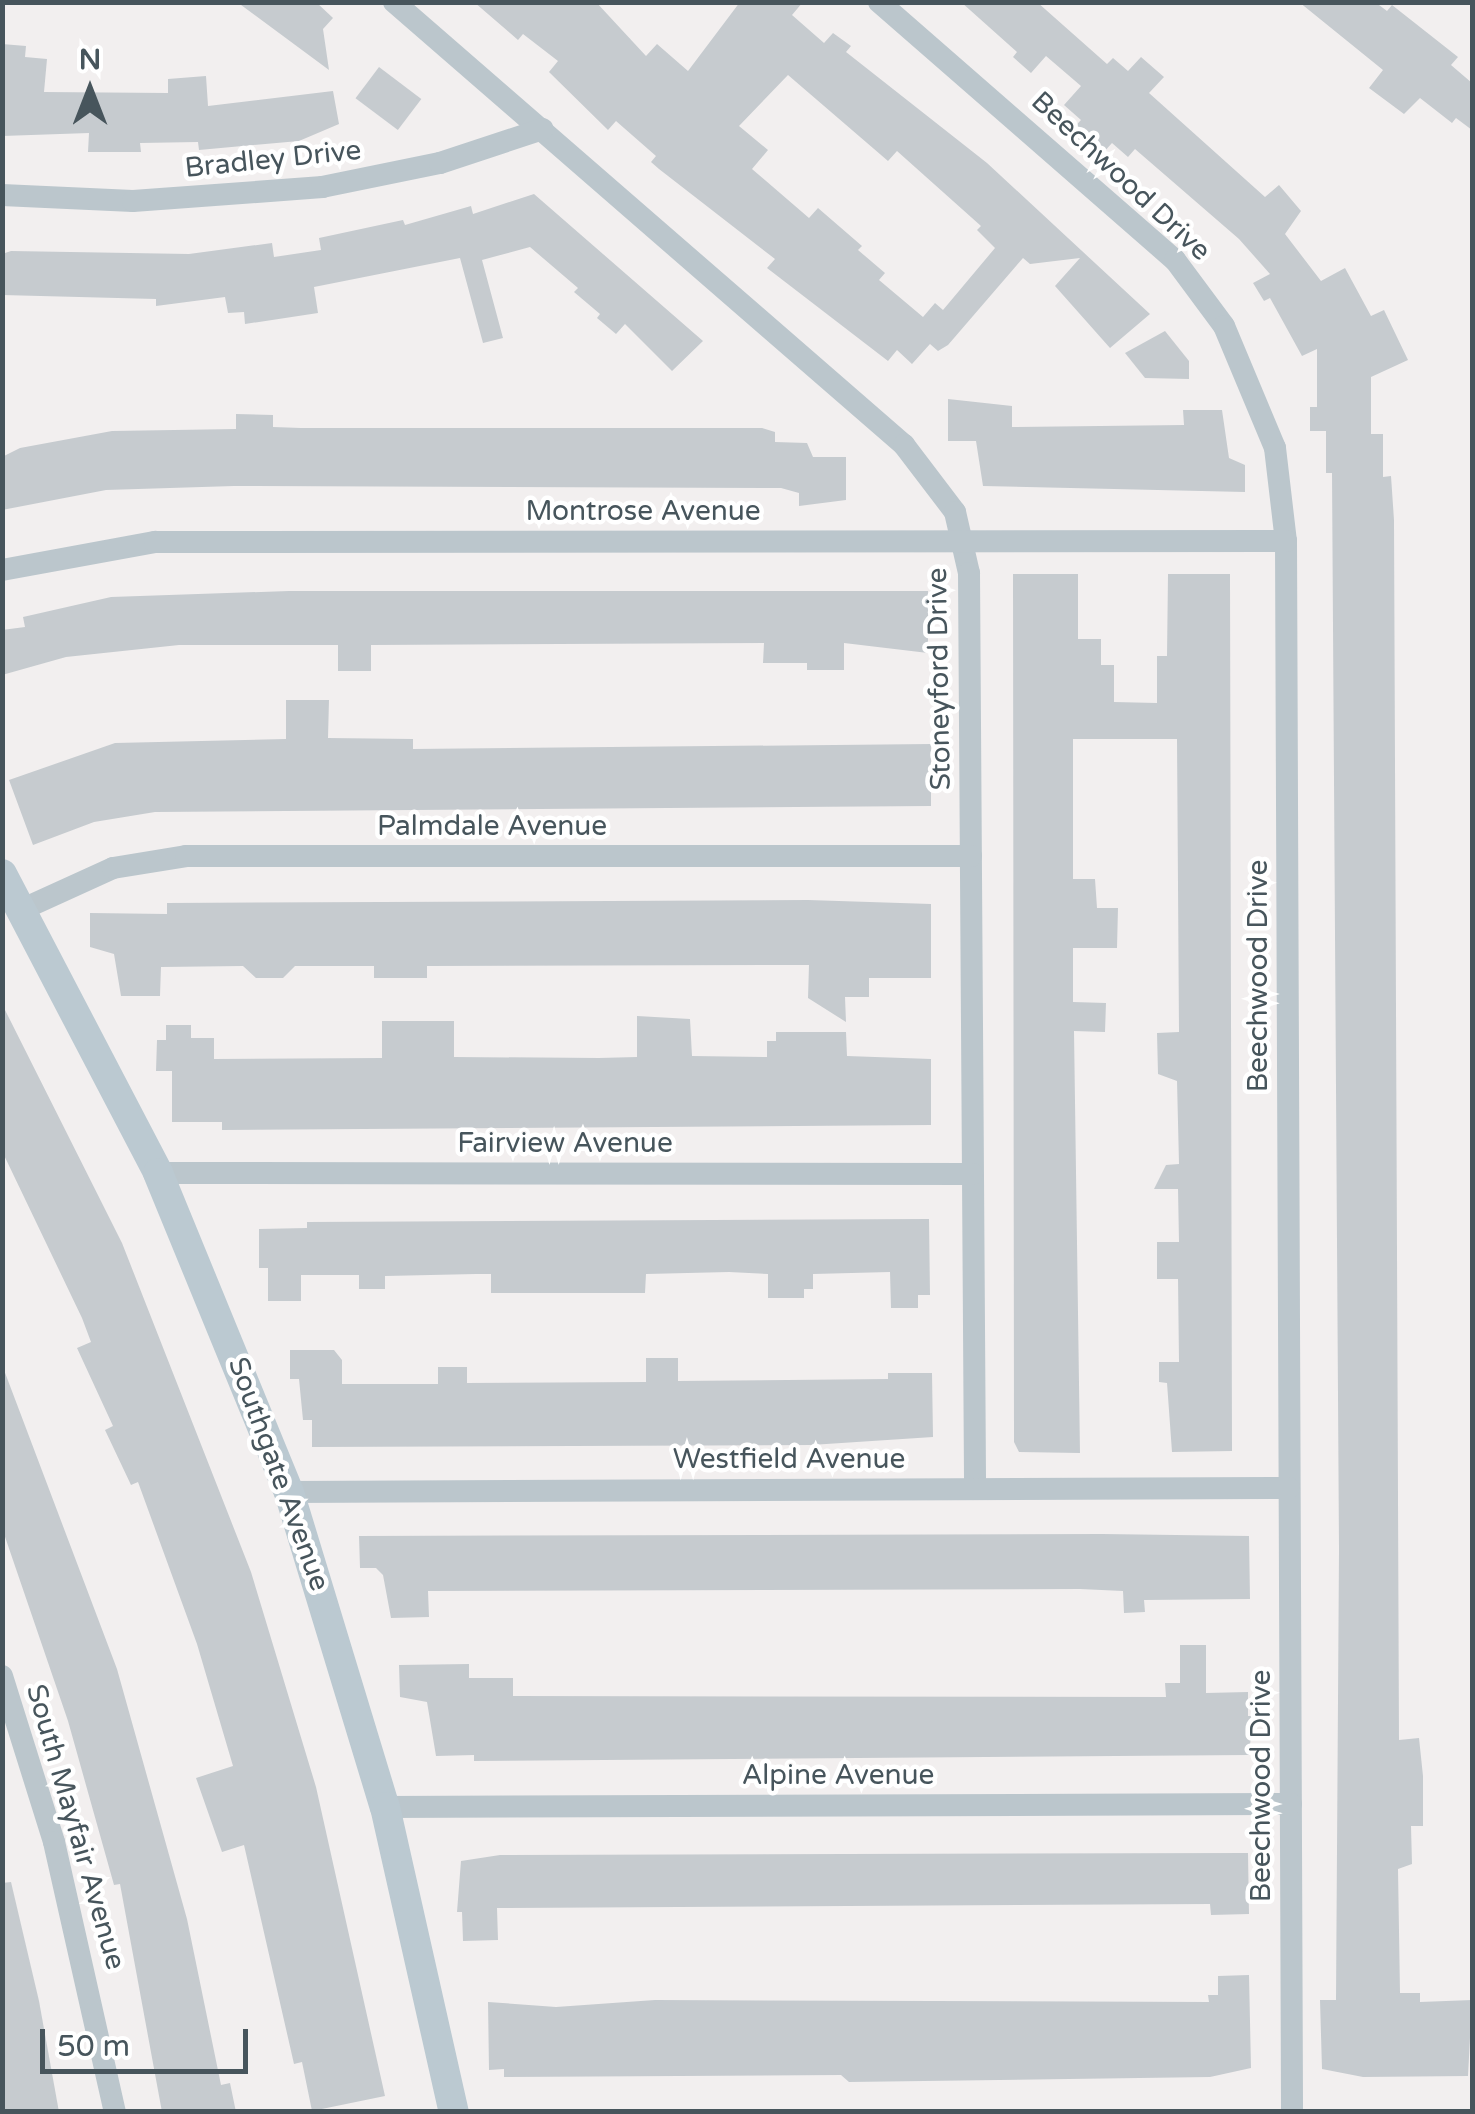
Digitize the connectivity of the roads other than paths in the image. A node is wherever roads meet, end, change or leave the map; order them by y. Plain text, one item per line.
1 (394, 2) edge
2 (879, 2) edge
3 (542, 130) junction
4 (2, 195) edge
5 (965, 540) junction
6 (1286, 541) junction
7 (2, 570) edge
8 (971, 856) junction
9 (2, 874) edge
10 (23, 909) junction
11 (158, 1173) junction
12 (972, 1174) junction
13 (975, 1488) junction
14 (1289, 1488) junction
15 (289, 1492) junction
16 (2, 1676) edge
17 (1291, 1804) junction
18 (385, 1807) junction
19 (115, 2112) edge
20 (454, 2112) edge
21 (1292, 2112) edge

1 - 3 street, Stoneyford Drive
2 - 6 street, Beechwood Drive
3 - 4 street, Bradley Drive
3 - 5 street, Stoneyford Drive
5 - 6 street, Montrose Avenue
5 - 7 street, Montrose Avenue
5 - 8 street, Stoneyford Drive
6 - 14 street, Beechwood Drive
8 - 10 street, Palmdale Avenue
8 - 12 street, Stoneyford Drive
9 - 10 street, Southgate Avenue
10 - 11 street, Southgate Avenue
11 - 12 street, Fairview Avenue
11 - 15 street, Southgate Avenue
12 - 13 street, Stoneyford Drive
13 - 14 street, Westfield Avenue
13 - 15 street, Westfield Avenue
14 - 17 street, Beechwood Drive
15 - 18 street, Southgate Avenue
16 - 19 street, South Mayfair Avenue
17 - 18 street, Alpine Avenue
17 - 21 street, Beechwood Drive
18 - 20 street, Southgate Avenue

